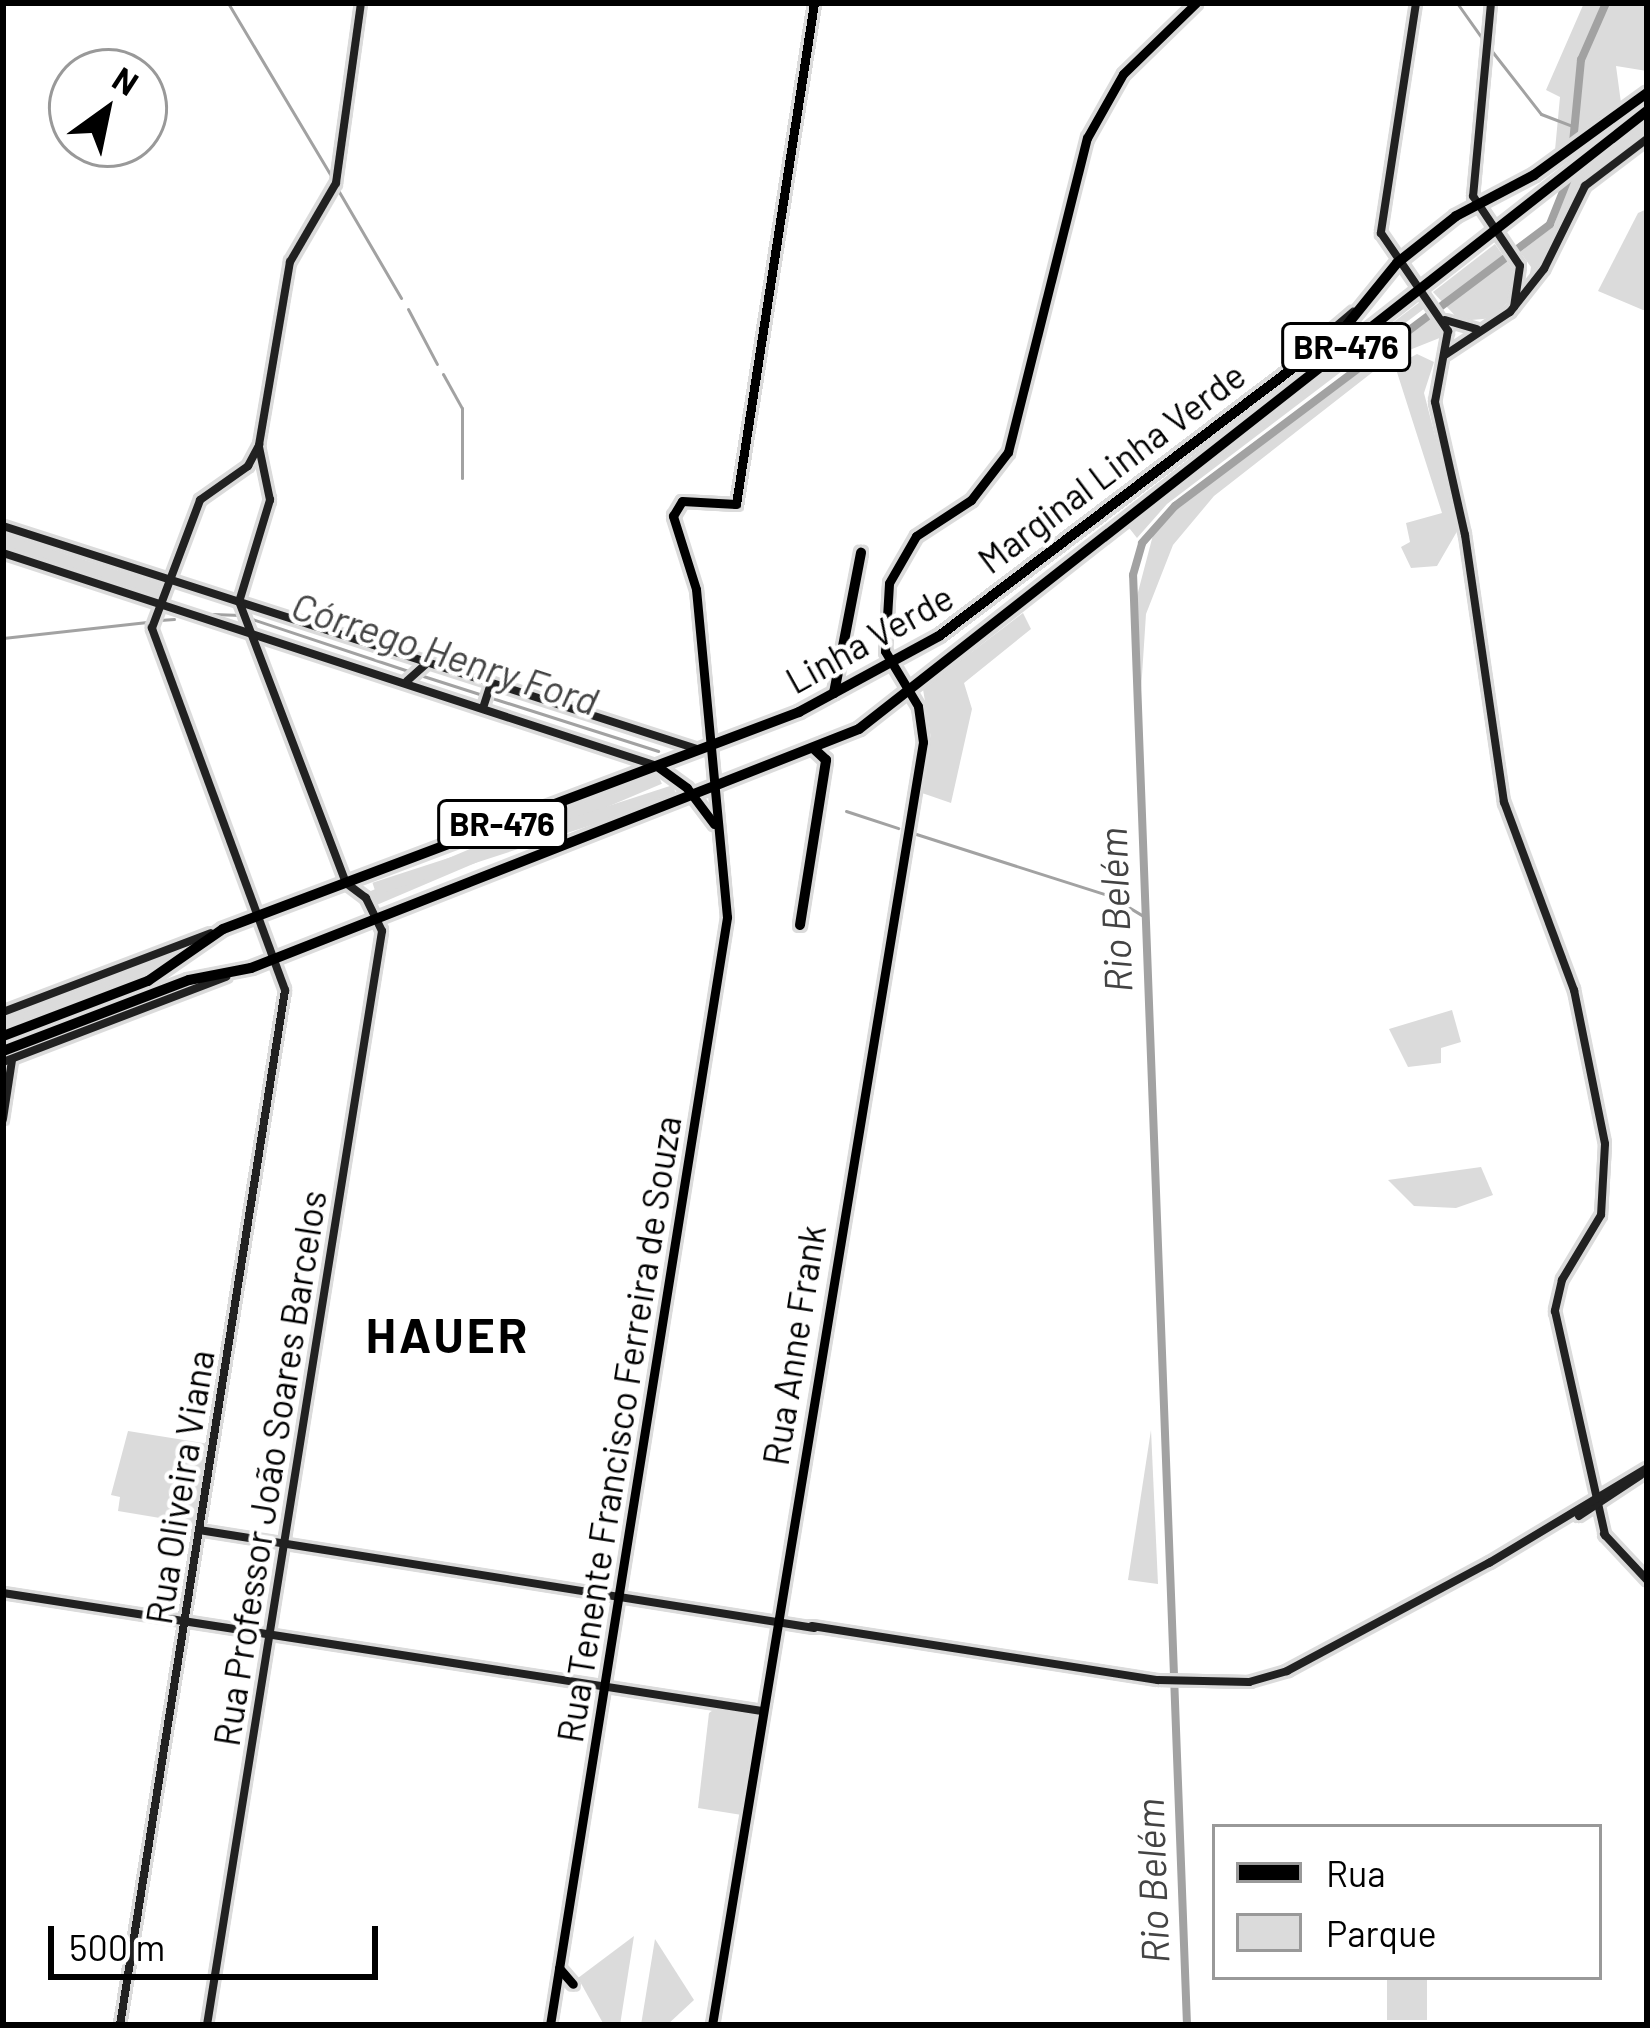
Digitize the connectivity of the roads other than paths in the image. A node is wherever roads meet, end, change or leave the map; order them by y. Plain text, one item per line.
1 (361, 3) edge
2 (814, 3) edge
3 (1196, 3) edge
4 (1416, 3) edge
5 (1491, 3) edge
6 (1647, 92) edge
7 (1647, 111) edge
8 (1647, 139) edge
9 (1474, 203) junction
10 (1499, 237) junction
11 (1397, 263) junction
12 (1424, 294) junction
13 (1514, 307) junction
14 (1444, 320) junction
15 (1484, 328) junction
16 (1442, 358) junction
17 (259, 445) junction
18 (248, 466) junction
19 (266, 472) junction
20 (3, 526) edge
21 (3, 553) edge
22 (862, 553) dead end
23 (175, 582) junction
24 (162, 604) junction
25 (241, 606) junction
26 (174, 608) junction
27 (250, 630) junction
28 (427, 664) junction
29 (890, 664) junction
30 (404, 681) junction
31 (904, 684) junction
32 (491, 686) junction
33 (833, 696) junction
34 (484, 706) junction
35 (703, 748) junction
36 (814, 749) junction
37 (635, 757) junction
38 (657, 766) junction
39 (634, 774) junction
40 (712, 787) junction
41 (693, 794) junction
42 (721, 840) junction
43 (346, 883) junction
44 (259, 916) junction
45 (379, 920) junction
46 (800, 925) dead end
47 (224, 928) junction
48 (278, 957) junction
49 (3, 1012) edge
50 (3, 1036) edge
51 (6, 1057) edge
52 (3, 1119) edge
53 (1647, 1469) edge
54 (1595, 1506) junction
55 (199, 1530) junction
56 (284, 1543) junction
57 (1647, 1580) edge
58 (3, 1593) edge
59 (618, 1595) junction
60 (777, 1620) junction
61 (184, 1622) junction
62 (270, 1635) junction
63 (604, 1687) junction
64 (762, 1711) junction
65 (559, 1968) junction
66 (573, 1984) dead end
67 (120, 2025) edge
68 (207, 2025) edge
69 (550, 2025) edge
70 (712, 2025) edge

1 - 17 main road
2 - 35 main road, Rua Tenente Francisco Ferreira de Souza
3 - 29 main road
4 - 11 main road
5 - 9 main road
6 - 9 highway, Linha Verde / BR-476
7 - 10 highway, Linha Verde / BR-476
8 - 13 main road
9 - 10 main road
9 - 11 highway, Linha Verde / BR-476
10 - 12 highway, Linha Verde / BR-476
10 - 13 main road
11 - 12 main road
11 - 29 highway, Linha Verde / BR-476
12 - 14 main road
12 - 31 highway, Linha Verde / BR-476
13 - 15 main road
14 - 15 main road
14 - 16 main road
15 - 16 main road
16 - 54 main road
17 - 18 main road
17 - 19 main road
18 - 19 main road
18 - 23 main road
19 - 25 main road
20 - 23 main road
21 - 24 main road
22 - 33 highway
23 - 24 main road
23 - 25 main road
23 - 26 main road
24 - 26 main road
24 - 44 main road
25 - 27 main road
25 - 28 main road
26 - 27 main road
27 - 30 main road
27 - 43 main road
28 - 30 main road
28 - 32 main road
29 - 31 main road, Rua Anne Frank
29 - 33 highway, Linha Verde / BR-476
30 - 34 main road
31 - 36 highway, Linha Verde / BR-476
31 - 60 main road, Rua Anne Frank
32 - 34 main road
32 - 35 main road
33 - 35 highway, Linha Verde / BR-476
34 - 37 main road
35 - 38 highway, Linha Verde / BR-476
35 - 40 main road, Rua Tenente Francisco Ferreira de Souza
36 - 40 highway, Linha Verde / BR-476
36 - 46 highway
37 - 38 main road
37 - 39 highway
38 - 39 highway, Linha Verde / BR-476
38 - 41 main road, Rua Tenente Francisco Ferreira de Souza
39 - 43 highway, Linha Verde / BR-476
40 - 41 highway, Linha Verde / BR-476
40 - 42 main road, Rua Tenente Francisco Ferreira de Souza
41 - 42 main road, Rua Tenente Francisco Ferreira de Souza
41 - 45 highway, Linha Verde / BR-476
42 - 59 main road, Rua Tenente Francisco Ferreira de Souza
43 - 44 highway, Linha Verde / BR-476
43 - 45 main road
44 - 47 highway, Linha Verde / BR-476
44 - 48 main road
45 - 48 highway, Linha Verde / BR-476
45 - 56 main road, Rua Professor João Soares Barcelos
47 - 49 main road
47 - 50 highway, Linha Verde / BR-476
48 - 51 highway, Linha Verde / BR-476
48 - 55 main road, Rua Oliveira Viana
51 - 52 main road
53 - 54 main road
54 - 57 main road
54 - 60 main road
55 - 56 main road
55 - 61 main road, Rua Oliveira Viana
56 - 59 main road
56 - 62 main road, Rua Professor João Soares Barcelos
58 - 61 main road
59 - 60 main road
59 - 63 main road, Rua Tenente Francisco Ferreira de Souza
60 - 64 main road, Rua Anne Frank
61 - 62 main road
61 - 67 main road, Rua Oliveira Viana
62 - 63 main road
62 - 68 main road, Rua Professor João Soares Barcelos
63 - 64 main road
63 - 65 main road, Rua Tenente Francisco Ferreira de Souza
64 - 70 main road, Rua Anne Frank
65 - 66 main road
65 - 69 main road, Rua Tenente Francisco Ferreira de Souza

